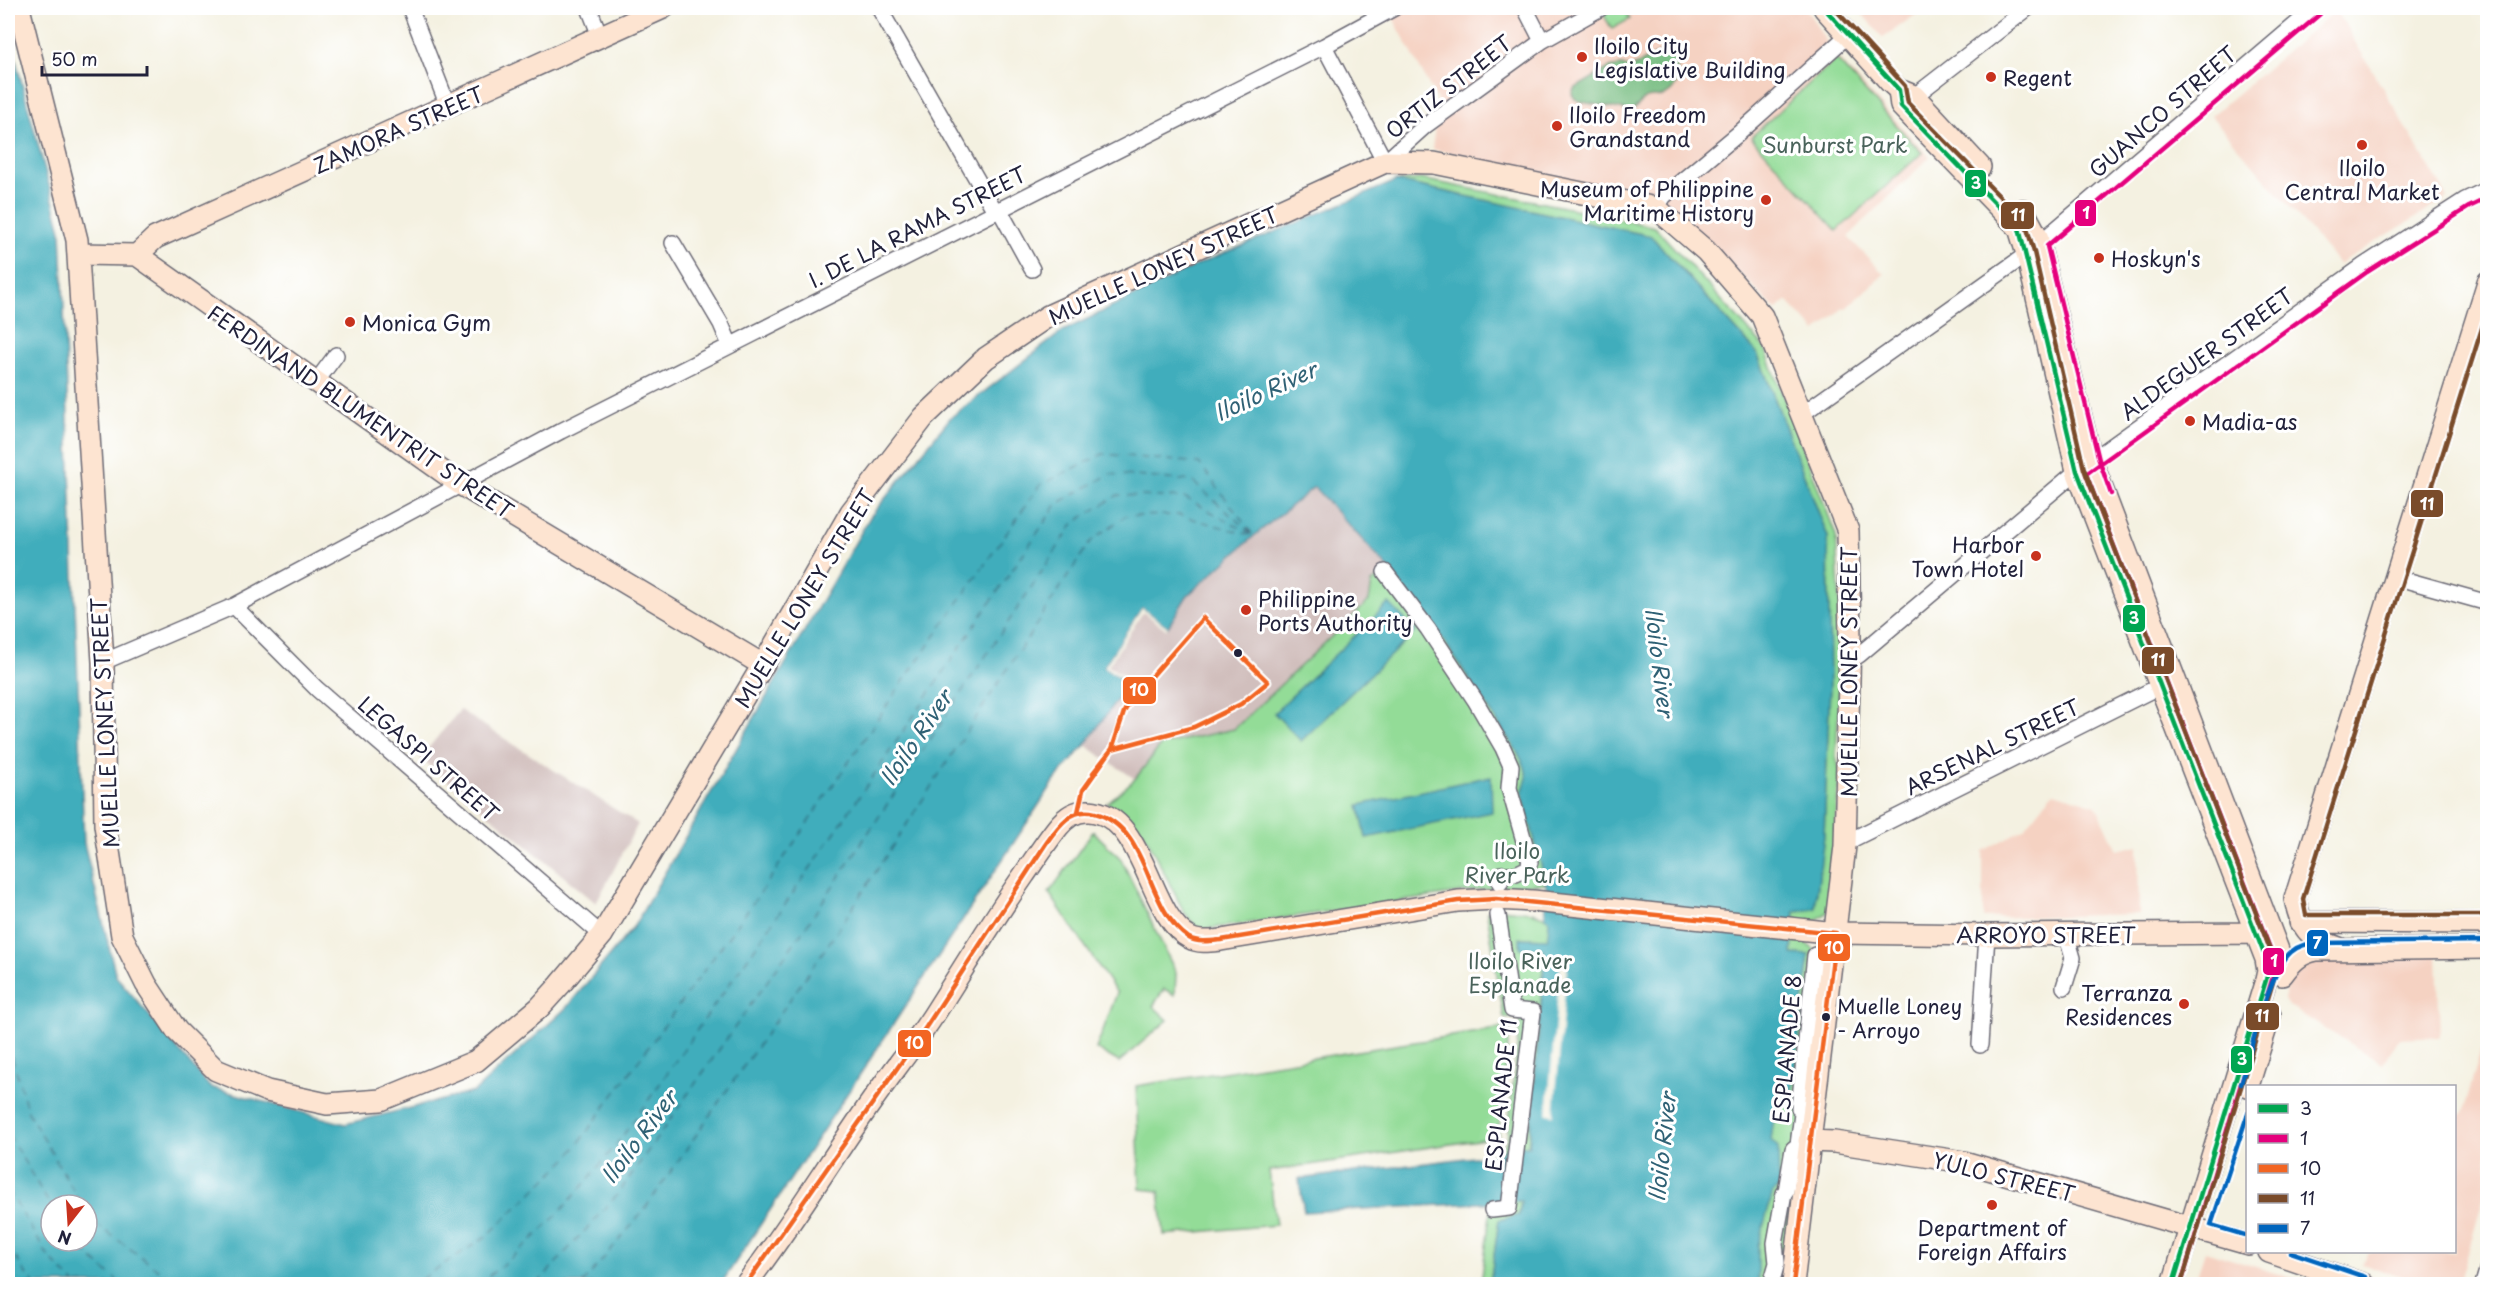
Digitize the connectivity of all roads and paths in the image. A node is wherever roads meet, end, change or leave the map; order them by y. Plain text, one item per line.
1 (19, 8) edge
2 (410, 8) edge
3 (589, 8) edge
4 (663, 8) edge
5 (879, 8) edge
6 (1394, 8) edge
7 (1525, 8) edge
8 (1600, 8) edge
9 (1824, 8) edge
10 (2028, 8) edge
11 (2315, 8) edge
12 (1848, 35) junction
13 (600, 36) junction
14 (1542, 41) junction
15 (1324, 46) junction
16 (1905, 97) junction
17 (448, 106) junction
18 (1385, 162) junction
19 (2487, 189) edge
20 (1656, 208) junction
21 (997, 210) junction
22 (673, 243) dead end
23 (2033, 249) junction
24 (79, 254) junction
25 (137, 255) junction
26 (1032, 269) dead end
27 (2487, 282) edge
28 (2483, 310) edge
29 (730, 345) junction
30 (336, 355) dead end
31 (316, 382) junction
32 (1802, 414) junction
33 (2084, 466) junction
34 (460, 484) junction
35 (1385, 572) dead end
36 (2395, 577) junction
37 (2487, 603) edge
38 (234, 606) junction
39 (1850, 661) junction
40 (103, 662) junction
41 (763, 665) junction
42 (2160, 686) junction
43 (1845, 846) junction
44 (1500, 883) dead end
45 (1498, 915) dead end
46 (2300, 922) junction
47 (2487, 923) edge
48 (2263, 932) junction
49 (1836, 933) junction
50 (2066, 934) junction
51 (602, 935) junction
52 (1987, 935) junction
53 (2487, 948) edge
54 (2342, 949) junction
55 (1815, 955) dead end
56 (2282, 975) junction
57 (2064, 987) dead end
58 (1980, 1045) dead end
59 (2249, 1085) edge
60 (2246, 1092) edge
61 (1809, 1141) junction
62 (1492, 1210) dead end
63 (2196, 1228) junction
64 (2246, 1244) edge
65 (2275, 1253) edge
66 (2487, 1267) edge
67 (746, 1284) edge
68 (1771, 1284) edge
69 (1793, 1284) edge
70 (2173, 1284) edge
71 (2186, 1284) edge
72 (2363, 1284) edge
73 (2483, 1284) edge

1 - 24 main road, MUELLE LONEY STREET
2 - 17 street
3 - 13 street
4 - 13 main road, ZAMORA STREET
5 - 21 street
6 - 15 street, I. DE LA RAMA STREET
7 - 14 street
8 - 14 street, ORTIZ STREET
9 - 12 main road
10 - 16 street
11 - 23 street, GUANCO STREET
12 - 16 main road
12 - 20 street
13 - 17 main road, ZAMORA STREET
14 - 18 street, ORTIZ STREET
15 - 18 street
15 - 21 street, I. DE LA RAMA STREET
16 - 23 main road
17 - 25 main road, ZAMORA STREET
18 - 20 main road, MUELLE LONEY STREET
18 - 41 main road, MUELLE LONEY STREET
19 - 33 street, ALDEGUER STREET
20 - 32 main road, MUELLE LONEY STREET
21 - 26 street
21 - 29 street, I. DE LA RAMA STREET
22 - 29 street
23 - 32 street, GUANCO STREET
23 - 33 main road
24 - 25 main road
24 - 40 main road, MUELLE LONEY STREET
25 - 31 main road, FERDINAND BLUMENTRIT STREET
27 - 28 main road
28 - 36 main road
29 - 34 street, I. DE LA RAMA STREET
30 - 31 street
31 - 34 main road, FERDINAND BLUMENTRIT STREET
32 - 39 main road, MUELLE LONEY STREET
33 - 39 street, ALDEGUER STREET
33 - 42 main road
33 - 48 main road
34 - 38 street
34 - 41 main road, FERDINAND BLUMENTRIT STREET
35 - 44 street
36 - 37 street
36 - 46 main road
38 - 40 street
38 - 51 street, LEGASPI STREET
39 - 43 main road, MUELLE LONEY STREET
40 - 51 main road, MUELLE LONEY STREET
41 - 51 main road, MUELLE LONEY STREET
42 - 43 street, ARSENAL STREET
42 - 48 main road
43 - 49 main road, MUELLE LONEY STREET
45 - 62 street, ESPLANADE 11
46 - 47 main road
46 - 54 main road
48 - 50 main road, ARROYO STREET
48 - 56 main road
48 - 63 main road
49 - 52 main road, ARROYO STREET
49 - 61 main road, MUELLE LONEY STREET
49 - 67 main road, ARROYO STREET
50 - 52 main road, ARROYO STREET
50 - 57 street
52 - 58 street
53 - 54 main road
54 - 56 main road
55 - 68 street, ESPLANADE 8
56 - 59 main road
60 - 63 main road
61 - 63 main road, YULO STREET
61 - 69 main road, MUELLE LONEY STREET
63 - 64 main road, YULO STREET
63 - 70 main road
63 - 71 main road
65 - 72 main road
66 - 73 street

